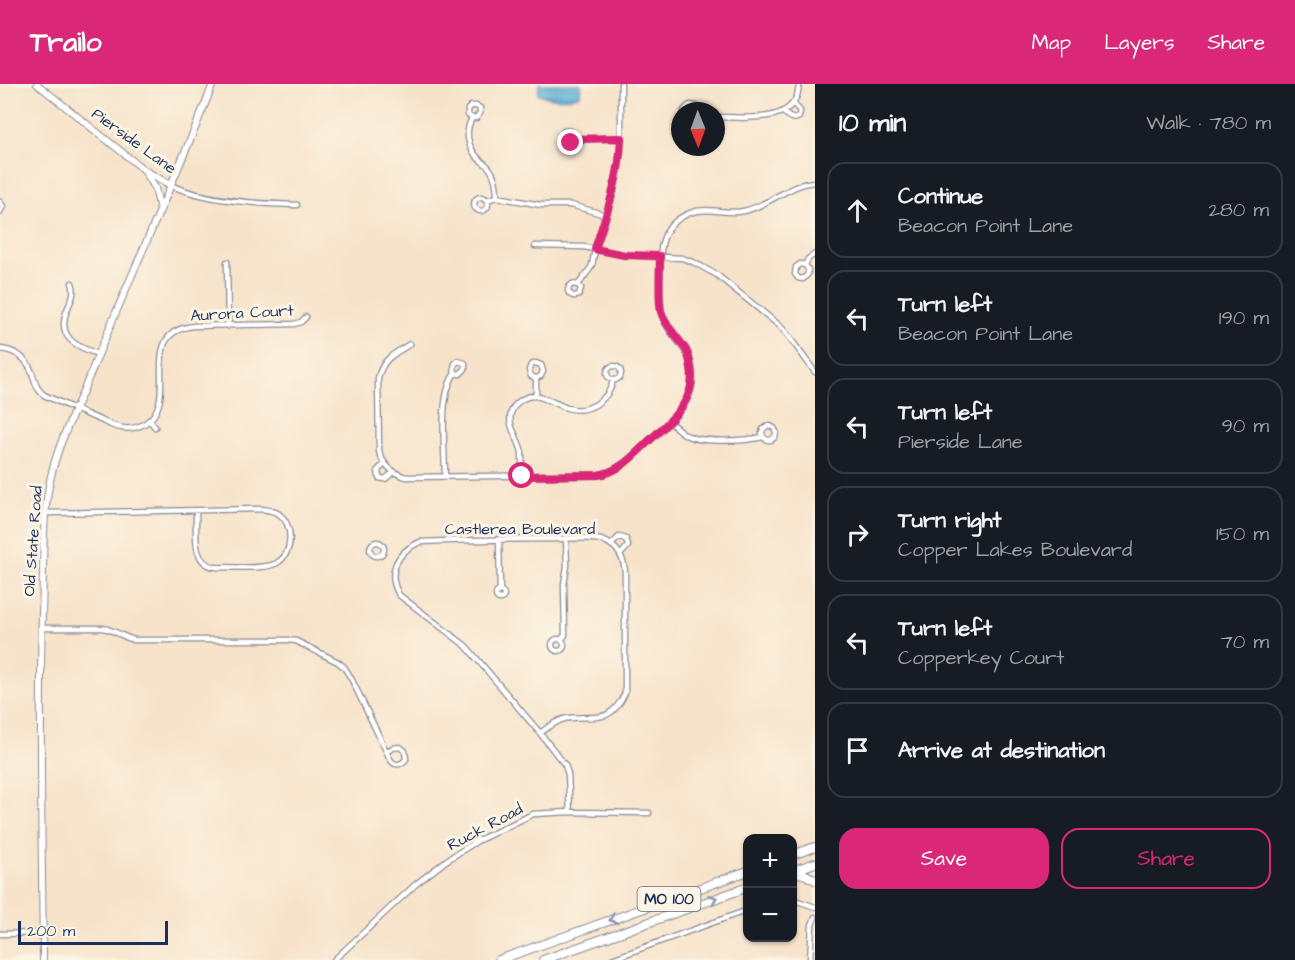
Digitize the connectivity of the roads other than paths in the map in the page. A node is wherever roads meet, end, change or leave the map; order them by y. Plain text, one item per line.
1 (37, 84) edge
2 (213, 84) edge
3 (621, 84) edge
4 (799, 84) edge
5 (793, 103) junction
6 (783, 112) junction
7 (725, 117) edge
8 (472, 118) dead end
9 (621, 138) junction
10 (575, 139) dead end
11 (143, 168) junction
12 (815, 183) edge
13 (170, 185) junction
14 (498, 197) junction
15 (486, 200) dead end
16 (0, 202) edge
17 (297, 206) dead end
18 (160, 209) junction
19 (0, 212) edge
20 (606, 215) junction
21 (535, 246) dead end
22 (595, 249) junction
23 (815, 254) edge
24 (660, 256) junction
25 (227, 262) dead end
26 (805, 265) dead end
27 (72, 283) dead end
28 (578, 285) dead end
29 (306, 317) dead end
30 (228, 326) junction
31 (410, 344) dead end
32 (0, 349) edge
33 (98, 354) junction
34 (815, 372) edge
35 (455, 373) dead end
36 (536, 378) dead end
37 (613, 381) dead end
38 (536, 396) junction
39 (75, 410) junction
40 (149, 420) junction
41 (669, 422) junction
42 (155, 427) dead end
43 (764, 437) dead end
44 (385, 464) junction
45 (394, 472) junction
46 (522, 476) junction
47 (445, 477) junction
48 (196, 510) junction
49 (46, 513) junction
50 (499, 539) junction
51 (566, 539) junction
52 (611, 545) junction
53 (384, 552) dead end
54 (620, 555) junction
55 (397, 558) junction
56 (500, 590) dead end
57 (42, 628) junction
58 (561, 640) dead end
59 (540, 733) junction
60 (387, 751) junction
61 (570, 812) junction
62 (649, 813) dead end
63 (815, 847) edge
64 (797, 853) edge
65 (797, 854) edge
66 (814, 861) edge
67 (797, 870) edge
68 (743, 872) edge
69 (797, 873) edge
70 (815, 880) edge
71 (744, 888) edge
72 (797, 901) edge
73 (815, 907) edge
74 (743, 911) edge
75 (815, 917) edge
76 (43, 933) junction
77 (0, 934) edge
78 (815, 934) edge
79 (812, 939) junction
80 (43, 960) edge
81 (334, 960) edge
82 (499, 960) edge
83 (543, 960) edge
84 (609, 960) edge
85 (810, 960) edge

1 - 11 street, Pierside Lane
2 - 13 street, Old State Road
3 - 9 street
4 - 5 street
5 - 6 street
5 - 6 street
6 - 7 street
8 - 14 street
9 - 10 street
9 - 20 street
11 - 13 street, Pierside Lane
11 - 18 street
12 - 24 street
13 - 17 street, Pierside Lane
13 - 18 street, Old State Road
14 - 15 street
14 - 20 street
16 - 19 street
18 - 33 street, Old State Road
20 - 22 street
21 - 22 street
22 - 24 street
22 - 28 street
23 - 26 street
24 - 34 street
24 - 41 street
25 - 30 street
27 - 33 street
29 - 30 street, Aurora Court
30 - 40 street, Aurora Court
31 - 44 street
32 - 39 street
33 - 39 street, Old State Road
35 - 47 street
36 - 38 street
37 - 38 street
38 - 46 street
39 - 40 street
39 - 49 street, Old State Road
40 - 42 street
41 - 43 street
41 - 46 street
44 - 45 street
44 - 45 street
45 - 47 street
46 - 47 street
48 - 48 street
48 - 49 street
49 - 57 street, Old State Road
50 - 51 street, Castlerea Boulevard
50 - 55 street, Castlerea Boulevard
50 - 56 street
51 - 52 street, Castlerea Boulevard
51 - 58 street
52 - 54 street, Castlerea Boulevard
52 - 54 street
53 - 55 street
54 - 59 street
55 - 59 street
57 - 60 street
57 - 76 street, Old State Road
59 - 61 street
60 - 60 street
61 - 62 street, Ruck Road
61 - 81 street, Ruck Road
63 - 64 highway
65 - 66 highway
66 - 67 highway
66 - 70 street
68 -> 82 highway, MO 100
69 - 70 highway
83 -> 71 highway, MO 100
72 - 73 street
74 - 84 street
75 - 79 street
76 - 77 street
76 - 80 street, Old State Road
78 - 79 street
79 - 85 street

